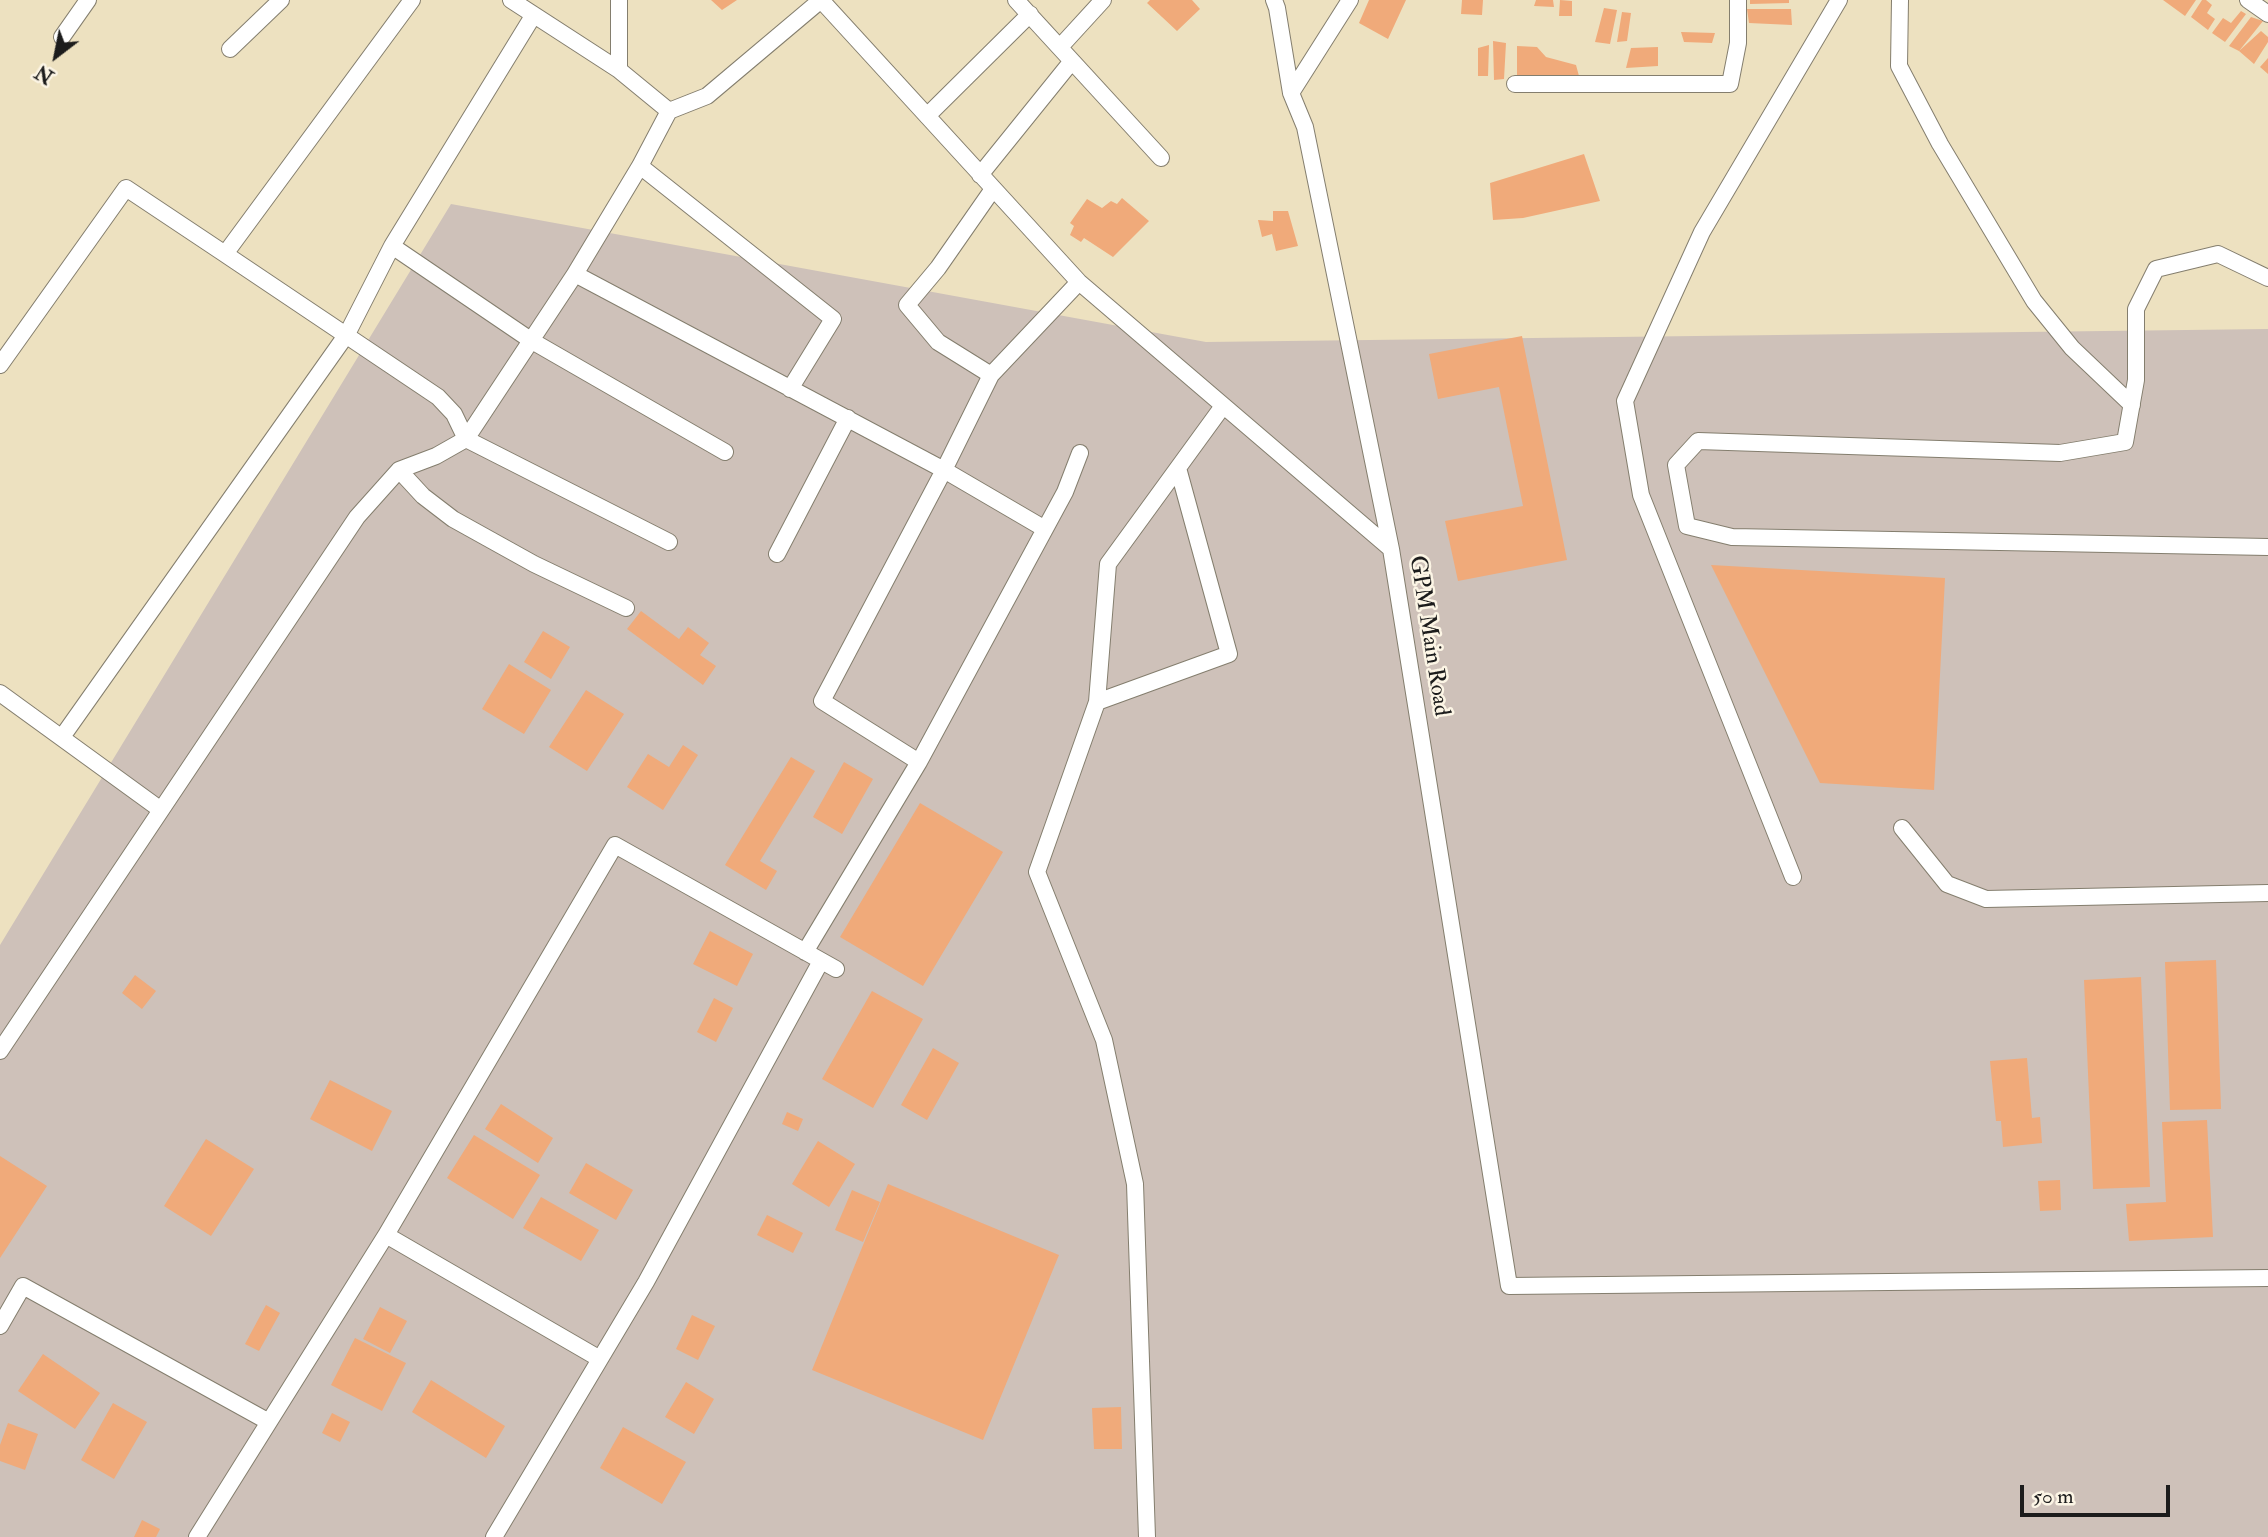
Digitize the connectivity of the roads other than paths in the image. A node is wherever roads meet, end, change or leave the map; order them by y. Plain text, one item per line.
1 (89, 0) edge
2 (281, 0) edge
3 (412, 0) edge
4 (510, 0) edge
5 (619, 0) edge
6 (1016, 0) edge
7 (1103, 0) edge
8 (1350, 0) edge
9 (1738, 0) edge
10 (1839, 0) edge
11 (1900, 0) edge
12 (2248, 0) edge
13 (1273, 3) edge
14 (2268, 14) edge
15 (1030, 15) junction
16 (533, 16) junction
17 (62, 37) dead end
18 (1060, 47) junction
19 (230, 49) dead end
20 (1072, 61) junction
21 (619, 70) junction
22 (1515, 83) dead end
23 (1291, 93) junction
24 (669, 111) junction
25 (927, 116) junction
26 (1161, 158) dead end
27 (640, 166) junction
28 (980, 174) junction
29 (993, 189) junction
30 (392, 246) junction
31 (225, 254) junction
32 (575, 274) junction
33 (2268, 278) edge
34 (1079, 282) junction
35 (347, 334) junction
36 (532, 341) junction
37 (0, 365) edge
38 (991, 375) junction
39 (790, 389) junction
40 (2132, 405) junction
41 (1223, 406) junction
42 (848, 418) junction
43 (466, 439) junction
44 (725, 452) dead end
45 (1080, 453) dead end
46 (1178, 468) junction
47 (399, 470) junction
48 (944, 470) junction
49 (1045, 529) junction
50 (669, 542) dead end
51 (2268, 547) edge
52 (1391, 549) junction
53 (777, 554) dead end
54 (626, 608) dead end
55 (0, 693) edge
56 (1097, 702) junction
57 (62, 737) junction
58 (919, 762) junction
59 (161, 810) junction
60 (1902, 828) dead end
61 (1793, 877) dead end
62 (2268, 893) edge
63 (805, 952) junction
64 (0, 1051) edge
65 (386, 1235) junction
66 (2268, 1278) edge
67 (0, 1326) edge
68 (600, 1359) junction
69 (269, 1422) junction
70 (197, 1537) edge
71 (494, 1537) edge
72 (1147, 1537) edge

1 - 17 street
2 - 19 street
3 - 31 street
4 - 16 street
5 - 21 street
6 - 15 street
7 - 18 street
8 - 23 street
9 - 22 street
10 - 61 street
11 - 40 street
12 - 14 street
13 - 23 street, GPM Main Road
15 - 18 street
15 - 25 street
16 - 21 street
16 - 30 street
18 - 20 street
20 - 26 street
20 - 28 street
21 - 24 street
23 - 52 street, GPM Main Road
24 - 25 street
24 - 27 street
25 - 28 street
27 - 32 street
27 - 39 street
28 - 29 street
29 - 34 street
29 - 38 street
30 - 35 street
30 - 36 street
31 - 35 street
31 - 37 street
32 - 36 street
32 - 39 street
33 - 40 street
34 - 38 street
34 - 41 street
35 - 43 street
35 - 57 street
36 - 43 street
36 - 44 street
38 - 48 street
39 - 42 street
40 - 51 street
41 - 46 street
41 - 52 street
42 - 48 street
42 - 53 street
43 - 47 street
43 - 50 street
45 - 49 street
46 - 56 street
46 - 56 street
47 - 54 street
47 - 59 street
48 - 49 street
48 - 58 street
49 - 58 street
52 - 66 street, GPM Main Road
55 - 57 street
56 - 72 street
57 - 59 street
58 - 63 street
59 - 64 street
60 - 62 street
63 - 65 street
63 - 68 street
65 - 68 street
65 - 69 street
67 - 69 street
68 - 71 street
69 - 70 street

